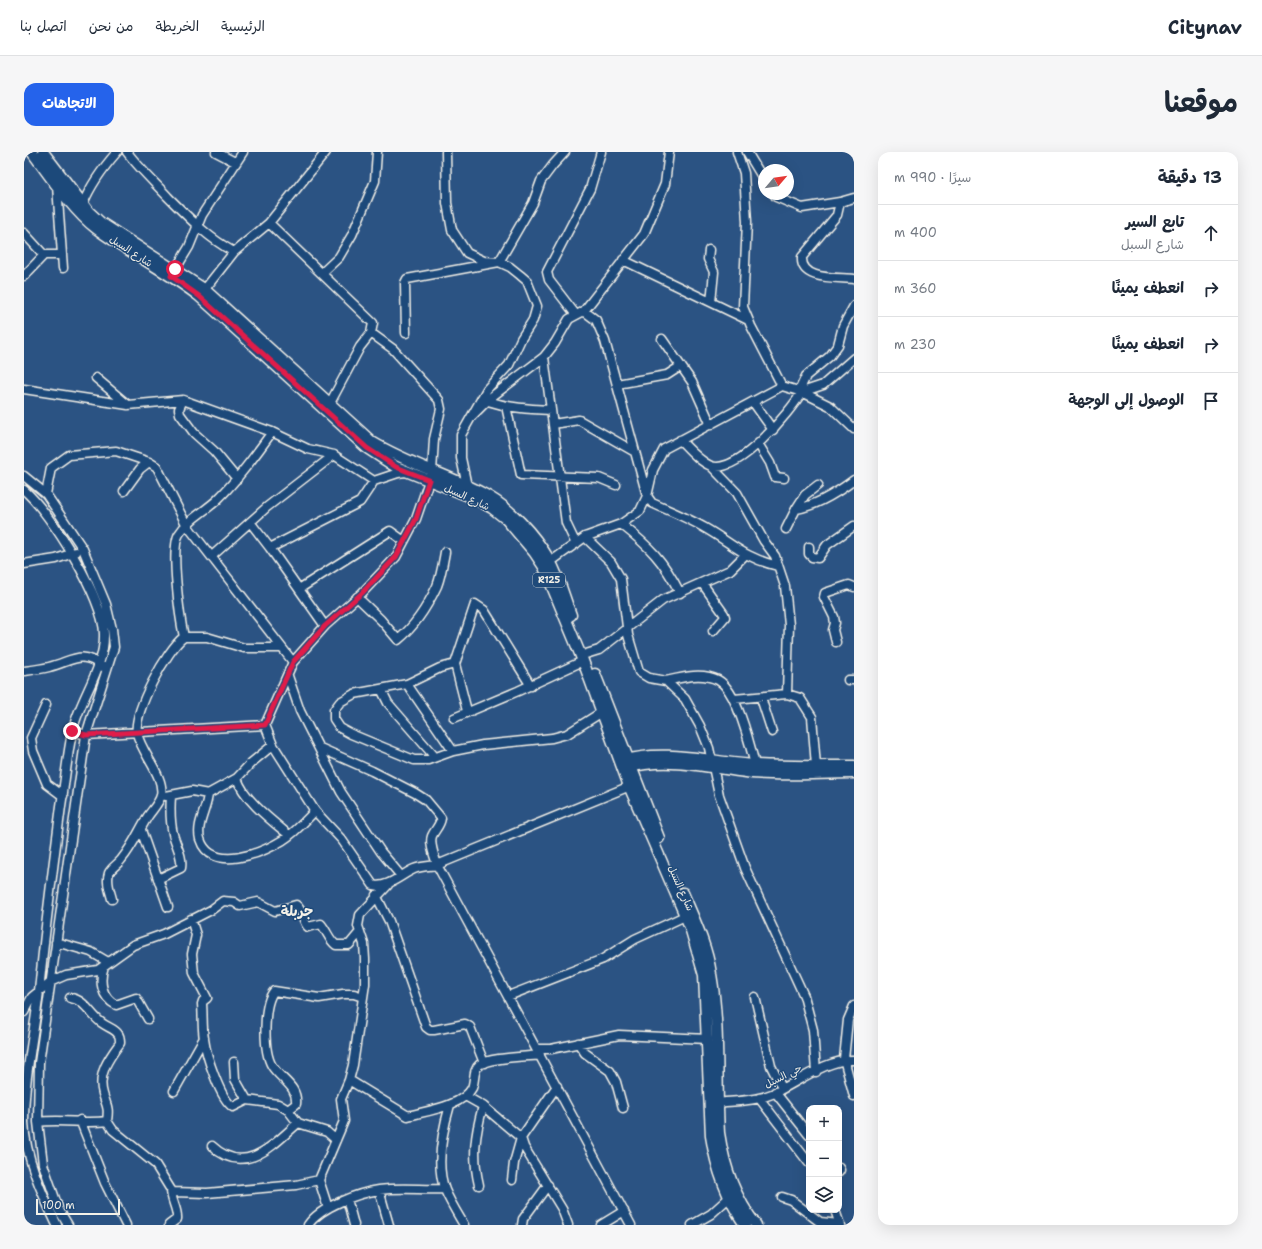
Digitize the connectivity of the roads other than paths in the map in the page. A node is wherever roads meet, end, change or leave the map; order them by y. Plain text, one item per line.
1 (32, 152) edge
2 (43, 152) edge
3 (117, 152) edge
4 (126, 152) edge
5 (216, 152) edge
6 (243, 152) edge
7 (326, 152) edge
8 (377, 152) edge
9 (446, 152) edge
10 (566, 152) edge
11 (601, 152) edge
12 (669, 152) edge
13 (737, 152) edge
14 (747, 152) edge
15 (235, 162) junction
16 (758, 170) edge
17 (744, 173) junction
18 (758, 174) edge
19 (57, 186) junction
20 (854, 198) edge
21 (783, 200) edge
22 (840, 202) junction
23 (84, 204) junction
24 (269, 222) junction
25 (198, 227) junction
26 (24, 233) edge
27 (709, 250) dead end
28 (234, 252) junction
29 (44, 255) junction
30 (62, 255) junction
31 (623, 260) junction
32 (499, 262) junction
33 (63, 268) dead end
34 (173, 272) junction
35 (322, 273) junction
36 (24, 276) edge
37 (854, 279) edge
38 (201, 292) junction
39 (711, 302) junction
40 (854, 306) edge
41 (580, 313) junction
42 (748, 320) junction
43 (406, 332) dead end
44 (371, 333) junction
45 (662, 339) dead end
46 (544, 357) junction
47 (854, 358) edge
48 (681, 366) junction
49 (96, 378) dead end
50 (617, 384) junction
51 (782, 386) junction
52 (24, 389) edge
53 (800, 391) junction
54 (183, 400) junction
55 (488, 401) junction
56 (753, 402) junction
57 (128, 405) junction
58 (330, 405) junction
59 (506, 406) junction
60 (551, 410) junction
61 (472, 416) junction
62 (553, 424) junction
63 (711, 425) junction
64 (854, 429) edge
65 (773, 430) junction
66 (272, 432) junction
67 (680, 440) junction
68 (759, 445) junction
69 (635, 452) junction
70 (334, 455) junction
71 (149, 462) junction
72 (712, 466) junction
73 (411, 472) junction
74 (24, 476) edge
75 (431, 476) junction
76 (560, 477) junction
77 (784, 478) dead end
78 (237, 479) junction
79 (854, 480) edge
80 (374, 481) junction
81 (616, 485) dead end
82 (818, 485) dead end
83 (467, 486) junction
84 (24, 490) edge
85 (124, 491) dead end
86 (46, 494) junction
87 (647, 496) junction
88 (796, 509) junction
89 (250, 522) junction
90 (186, 524) junction
91 (621, 524) junction
92 (854, 526) edge
93 (786, 529) dead end
94 (585, 537) junction
95 (404, 541) junction
96 (576, 544) junction
97 (809, 547) dead end
98 (270, 548) junction
99 (83, 549) junction
100 (445, 552) dead end
101 (72, 554) junction
102 (745, 555) junction
103 (212, 556) junction
104 (24, 564) edge
105 (547, 564) junction
106 (778, 566) junction
107 (702, 583) junction
108 (854, 587) edge
109 (299, 589) junction
110 (680, 593) junction
111 (357, 597) junction
112 (325, 626) junction
113 (627, 628) junction
114 (713, 632) dead end
115 (184, 637) junction
116 (836, 642) dead end
117 (281, 648) junction
118 (585, 658) junction
119 (293, 662) junction
120 (100, 664) junction
121 (455, 664) junction
122 (27, 669) edge
123 (107, 670) junction
124 (288, 676) junction
125 (666, 681) junction
126 (407, 684) junction
127 (531, 686) junction
128 (381, 689) junction
129 (787, 694) junction
130 (761, 698) junction
131 (734, 699) junction
132 (46, 705) dead end
133 (467, 711) junction
134 (602, 712) junction
135 (454, 718) dead end
136 (265, 725) junction
137 (72, 731) junction
138 (772, 732) dead end
139 (137, 733) junction
140 (86, 735) junction
141 (274, 745) junction
142 (320, 748) junction
143 (453, 751) junction
144 (435, 756) junction
145 (711, 763) junction
146 (626, 764) junction
147 (755, 765) junction
148 (816, 766) junction
149 (854, 766) edge
150 (854, 773) edge
151 (237, 778) junction
152 (633, 785) junction
153 (208, 794) junction
154 (161, 795) junction
155 (63, 796) junction
156 (171, 796) junction
157 (315, 811) junction
158 (141, 830) junction
159 (289, 835) junction
160 (437, 865) junction
161 (401, 876) junction
162 (158, 879) junction
163 (390, 883) junction
164 (376, 895) junction
165 (112, 900) dead end
166 (168, 907) dead end
167 (685, 916) junction
168 (191, 919) junction
169 (359, 933) junction
170 (56, 942) junction
171 (106, 964) junction
172 (50, 982) junction
173 (39, 990) junction
174 (363, 996) junction
175 (508, 996) junction
176 (755, 997) dead end
177 (70, 998) dead end
178 (854, 1006) edge
179 (24, 1012) edge
180 (148, 1019) dead end
181 (204, 1038) junction
182 (708, 1039) junction
183 (578, 1043) junction
184 (539, 1052) junction
185 (844, 1059) junction
186 (854, 1060) edge
187 (234, 1062) dead end
188 (484, 1063) junction
189 (816, 1072) junction
190 (349, 1080) junction
191 (557, 1086) junction
192 (779, 1090) junction
193 (174, 1091) dead end
194 (854, 1096) edge
195 (467, 1097) junction
196 (759, 1098) junction
197 (247, 1100) junction
198 (717, 1103) junction
199 (450, 1105) junction
200 (483, 1106) junction
201 (623, 1108) dead end
202 (288, 1110) junction
203 (80, 1120) junction
204 (107, 1121) junction
205 (38, 1122) junction
206 (298, 1122) junction
207 (24, 1123) edge
208 (806, 1130) edge
209 (521, 1138) junction
210 (336, 1140) junction
211 (212, 1146) dead end
212 (806, 1159) edge
213 (319, 1180) junction
214 (512, 1180) dead end
215 (479, 1185) dead end
216 (548, 1185) junction
217 (444, 1189) junction
218 (171, 1190) junction
219 (379, 1190) junction
220 (732, 1195) junction
221 (782, 1197) dead end
222 (347, 1199) junction
223 (328, 1208) junction
224 (624, 1211) junction
225 (836, 1213) edge
226 (819, 1223) edge
227 (57, 1225) edge
228 (68, 1225) edge
229 (126, 1225) edge
230 (169, 1225) edge
231 (308, 1225) edge
232 (354, 1225) edge
233 (390, 1225) edge
234 (464, 1225) edge
235 (522, 1225) edge
236 (568, 1225) edge
237 (601, 1225) edge
238 (632, 1225) edge
239 (692, 1225) edge
240 (745, 1225) edge
241 (756, 1225) edge
242 (840, 1225) edge

1 - 19 main road, شارع السبل / R125
2 - 23 main road, شارع السبل / R125
3 - 23 street
4 - 25 street
5 - 15 street
6 - 15 street
7 - 24 street
8 - 35 street
9 - 32 street
10 - 32 street
11 - 41 street
12 - 31 street
13 - 17 street
14 - 16 street
15 - 25 street
17 - 18 street
17 - 42 street
19 - 30 street
19 - 34 main road, شارع السبل / R125
20 - 22 street
21 - 22 street
22 - 37 street
23 - 34 main road, شارع السبل / R125
24 - 28 street
24 - 35 street
25 - 28 street
25 - 34 street
26 - 29 street
27 - 39 street
28 - 38 street
29 - 30 street
29 - 36 street
30 - 33 street
31 - 39 street
31 - 41 street
32 - 43 street
32 - 61 street
34 - 38 main road, شارع السبل / R125
35 - 44 street
38 - 58 main road, شارع السبل / R125
38 - 73 main road, شارع السبل / R125
39 - 42 street
40 - 53 street
41 - 46 street
41 - 50 street
42 - 51 street
44 - 58 street
44 - 75 street
45 - 48 street
46 - 55 street
46 - 60 street
47 - 53 street
48 - 50 street
48 - 63 street
49 - 57 street
50 - 69 street
51 - 53 street
51 - 56 street
52 - 57 street
53 - 64 street
53 - 65 street
54 - 57 street
54 - 66 street
54 - 78 street
55 - 59 street
55 - 61 street
56 - 63 street
56 - 65 street
58 - 75 main road, شارع السبل / R125
59 - 60 street
59 - 76 street
60 - 62 street
61 - 83 street
62 - 69 street
62 - 76 street
63 - 67 street
65 - 68 street
66 - 70 street
66 - 78 street
67 - 72 street
67 - 87 street
68 - 72 street
68 - 77 street
69 - 87 street
70 - 80 street
70 - 89 street
71 - 85 street
71 - 86 street
71 - 90 street
72 - 106 street
73 - 75 main road, شارع السبل / R125
73 - 80 street
74 - 86 street
75 - 83 main road, شارع السبل / R125
75 - 95 street
75 - 105 main road, شارع السبل / R125
76 - 81 street
76 - 96 street
78 - 90 street
79 - 88 street
80 - 98 street
82 - 88 street
83 - 105 main road, شارع السبل / R125
84 - 101 street
86 - 99 street
87 - 91 street
87 - 102 street
88 - 93 street
89 - 98 street
89 - 103 street
90 - 103 street
90 - 115 street
91 - 94 street
91 - 110 street
92 - 97 street
94 - 96 street
94 - 113 street
95 - 109 street
95 - 111 street
96 - 105 street
98 - 109 street
99 - 101 street
99 - 123 street
100 - 111 street
101 - 104 street
101 - 120 street
102 - 106 street
102 - 107 street
103 - 117 street
105 - 118 main road, شارع السبل / R125
106 - 129 street
107 - 110 street
107 - 114 street
108 - 116 street
109 - 112 street
110 - 113 street
111 - 112 street
112 - 119 street
113 - 118 street
113 - 125 street
115 - 117 street
115 - 139 street
117 - 119 street
118 - 127 street
118 - 134 main road, شارع السبل / R125
118 - 146 main road, شارع السبل / R125
119 - 124 street
120 - 122 street
120 - 123 street
120 - 137 street
121 - 126 street
121 - 127 street
121 - 133 street
123 - 140 street
124 - 136 street
124 - 142 street
125 - 131 street
125 - 145 street
126 - 128 street
126 - 143 street
127 - 133 street
128 - 144 street
128 - 144 street
129 - 130 street
129 - 148 street
130 - 131 street
130 - 138 street
131 - 147 street
132 - 155 street
133 - 135 street
134 - 143 street
134 - 146 main road, شارع السبل / R125
136 - 139 street
136 - 141 street
137 - 140 street
137 - 155 street
139 - 140 street
139 - 154 street
140 - 170 street
141 - 151 street
141 - 157 street
142 - 160 street
142 - 161 street
143 - 144 street
145 - 146 main road
145 - 147 main road
145 - 150 main road
145 - 189 street
146 - 152 main road, شارع السبل / R125
147 - 148 main road
148 - 149 main road
151 - 153 street
151 - 159 street
152 - 160 street
152 - 167 main road, شارع السبل / R125
152 - 198 main road, شارع السبل / R125
153 - 156 street
153 - 159 street
154 - 156 street
154 - 158 street
155 - 173 street
156 - 162 street
157 - 159 street
157 - 163 street
158 - 162 street
158 - 165 street
160 - 161 street
160 - 175 street
161 - 163 street
162 - 166 street
163 - 164 street
164 - 169 street
164 - 188 street
167 - 175 street
167 - 182 main road, شارع السبل / R125
168 - 169 street
168 - 171 street
168 - 181 street
169 - 174 street
170 - 171 street
170 - 172 street
171 - 172 street
171 - 180 street
172 - 173 street
172 - 205 street
173 - 179 street
173 - 207 street
174 - 190 street
174 - 202 street
175 - 184 street
176 - 192 street
177 - 204 street
178 - 185 street
181 - 193 street
181 - 197 street
182 - 183 street
182 - 220 main road, شارع السبل / R125
183 - 184 street
183 - 201 street
184 - 188 street
184 - 191 street
185 - 186 street
185 - 189 street, حي السبل
185 - 194 street
187 - 197 street
188 - 195 street
189 - 192 street, حي السبل
190 - 199 street
190 - 210 street
191 - 209 street
191 - 224 street
192 - 196 street, حي السبل
192 - 208 street
195 - 199 street
195 - 200 street
196 - 198 street, حي السبل
196 - 212 street
197 - 202 street
198 - 220 main road, شارع السبل / R125
199 - 217 street
200 - 209 street
200 - 215 street
202 - 206 street
203 - 204 street
203 - 205 street
203 - 229 street
204 - 218 street
205 - 228 street
206 - 210 street
206 - 211 street
207 - 227 street
209 - 214 street
209 - 216 street
210 - 213 street
213 - 218 street
213 - 223 street
216 - 235 street
216 - 236 street
217 - 219 street
217 - 234 street
218 - 230 street
219 - 222 street
219 - 233 street
220 - 239 street
220 - 240 main road, شارع السبل / R125
220 - 241 main road, شارع السبل / R125
221 - 226 street
222 - 223 street
222 - 232 street
223 - 231 street
224 - 237 street
224 - 238 street
225 - 242 street
226 - 242 street

